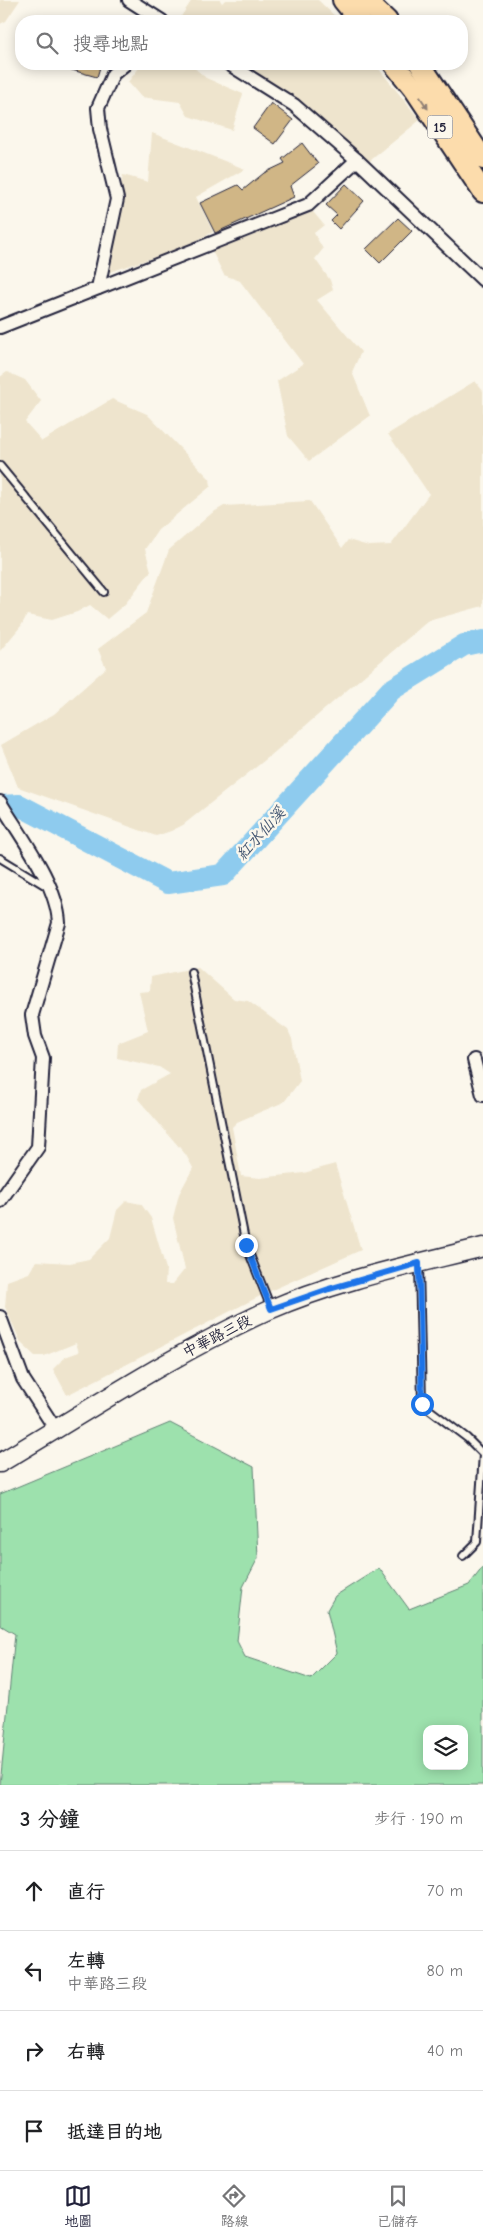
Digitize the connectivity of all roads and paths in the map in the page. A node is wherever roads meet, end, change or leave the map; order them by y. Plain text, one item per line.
1 (129, 0) edge
2 (343, 0) edge
3 (365, 0) edge
4 (153, 15) edge
5 (355, 15) edge
6 (381, 15) edge
7 (118, 70) edge
8 (239, 70) edge
9 (399, 70) edge
10 (424, 70) edge
11 (483, 159) edge
12 (357, 160) junction
13 (483, 192) edge
14 (483, 280) edge
15 (98, 288) junction
16 (0, 327) edge
17 (0, 466) edge
18 (104, 592) dead end
19 (0, 802) edge
20 (0, 858) edge
21 (50, 888) junction
22 (190, 972) dead end
23 (474, 1060) dead end
24 (483, 1095) edge
25 (0, 1201) edge
26 (483, 1247) edge
27 (419, 1263) junction
28 (271, 1309) junction
29 (0, 1317) edge
30 (56, 1430) junction
31 (0, 1462) edge
32 (462, 1556) dead end

1 - 4 street
2 - 5 main road
3 - 6 main road
7 - 15 street
8 - 12 street
9 -> 13 main road, 15
10 - 11 main road, 15
12 - 14 street
12 - 15 street
15 - 16 street
17 - 18 lane
19 - 21 street
20 - 21 lane
21 - 25 street
22 - 28 lane
23 - 24 street
26 - 27 main road, 中華路三段
27 - 28 main road, 中華路三段
27 - 32 lane
28 - 30 main road, 中華路三段
29 - 30 street
30 - 31 main road, 中華路三段

